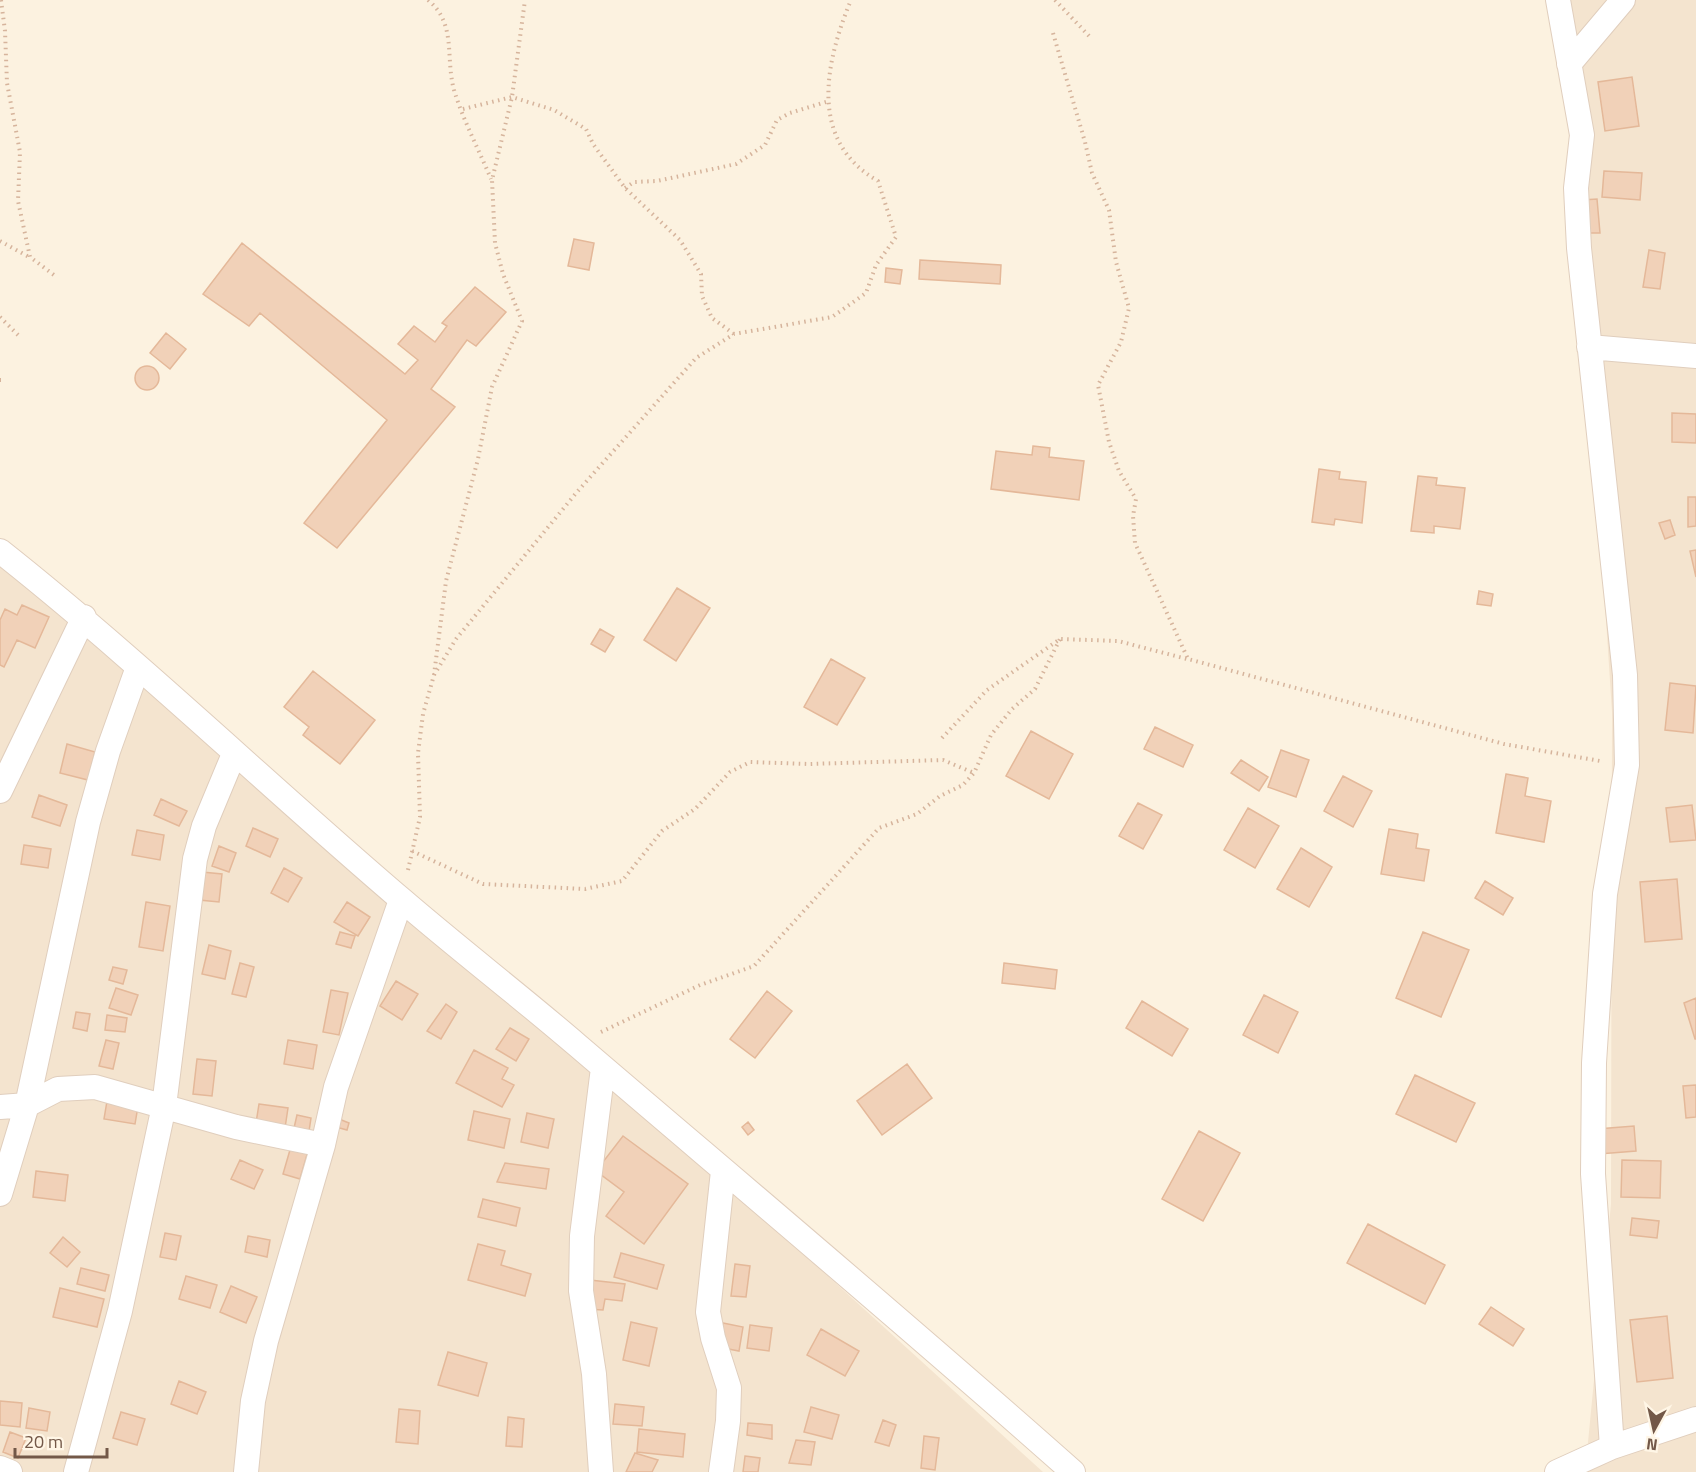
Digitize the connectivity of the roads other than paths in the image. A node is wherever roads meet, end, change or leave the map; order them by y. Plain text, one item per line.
1 (1558, 0) edge
2 (1623, 0) edge
3 (1569, 64) junction
4 (1589, 347) junction
5 (1696, 356) edge
6 (0, 551) edge
7 (84, 617) junction
8 (138, 667) junction
9 (234, 754) junction
10 (0, 791) edge
11 (401, 900) junction
12 (603, 1068) junction
13 (27, 1105) junction
14 (164, 1106) junction
15 (0, 1107) edge
16 (323, 1145) junction
17 (723, 1171) junction
18 (0, 1194) edge
19 (1696, 1419) edge
20 (1612, 1447) junction
21 (0, 1468) edge
22 (10, 1472) edge
23 (75, 1472) edge
24 (246, 1472) edge
25 (601, 1472) edge
26 (721, 1472) edge
27 (1073, 1472) edge
28 (1557, 1472) edge

1 - 3 street
2 - 3 street
3 - 4 street
4 - 5 street
4 - 20 street
6 - 7 street
7 - 8 street
7 - 10 street
8 - 9 street
8 - 13 street
9 - 11 street
9 - 14 street
11 - 12 street
11 - 16 street
12 - 17 street
12 - 25 street
13 - 14 street
13 - 15 street
13 - 18 street
14 - 16 street
14 - 23 street
16 - 24 street
17 - 26 street
17 - 27 street
19 - 20 street
20 - 28 street
21 - 22 street

